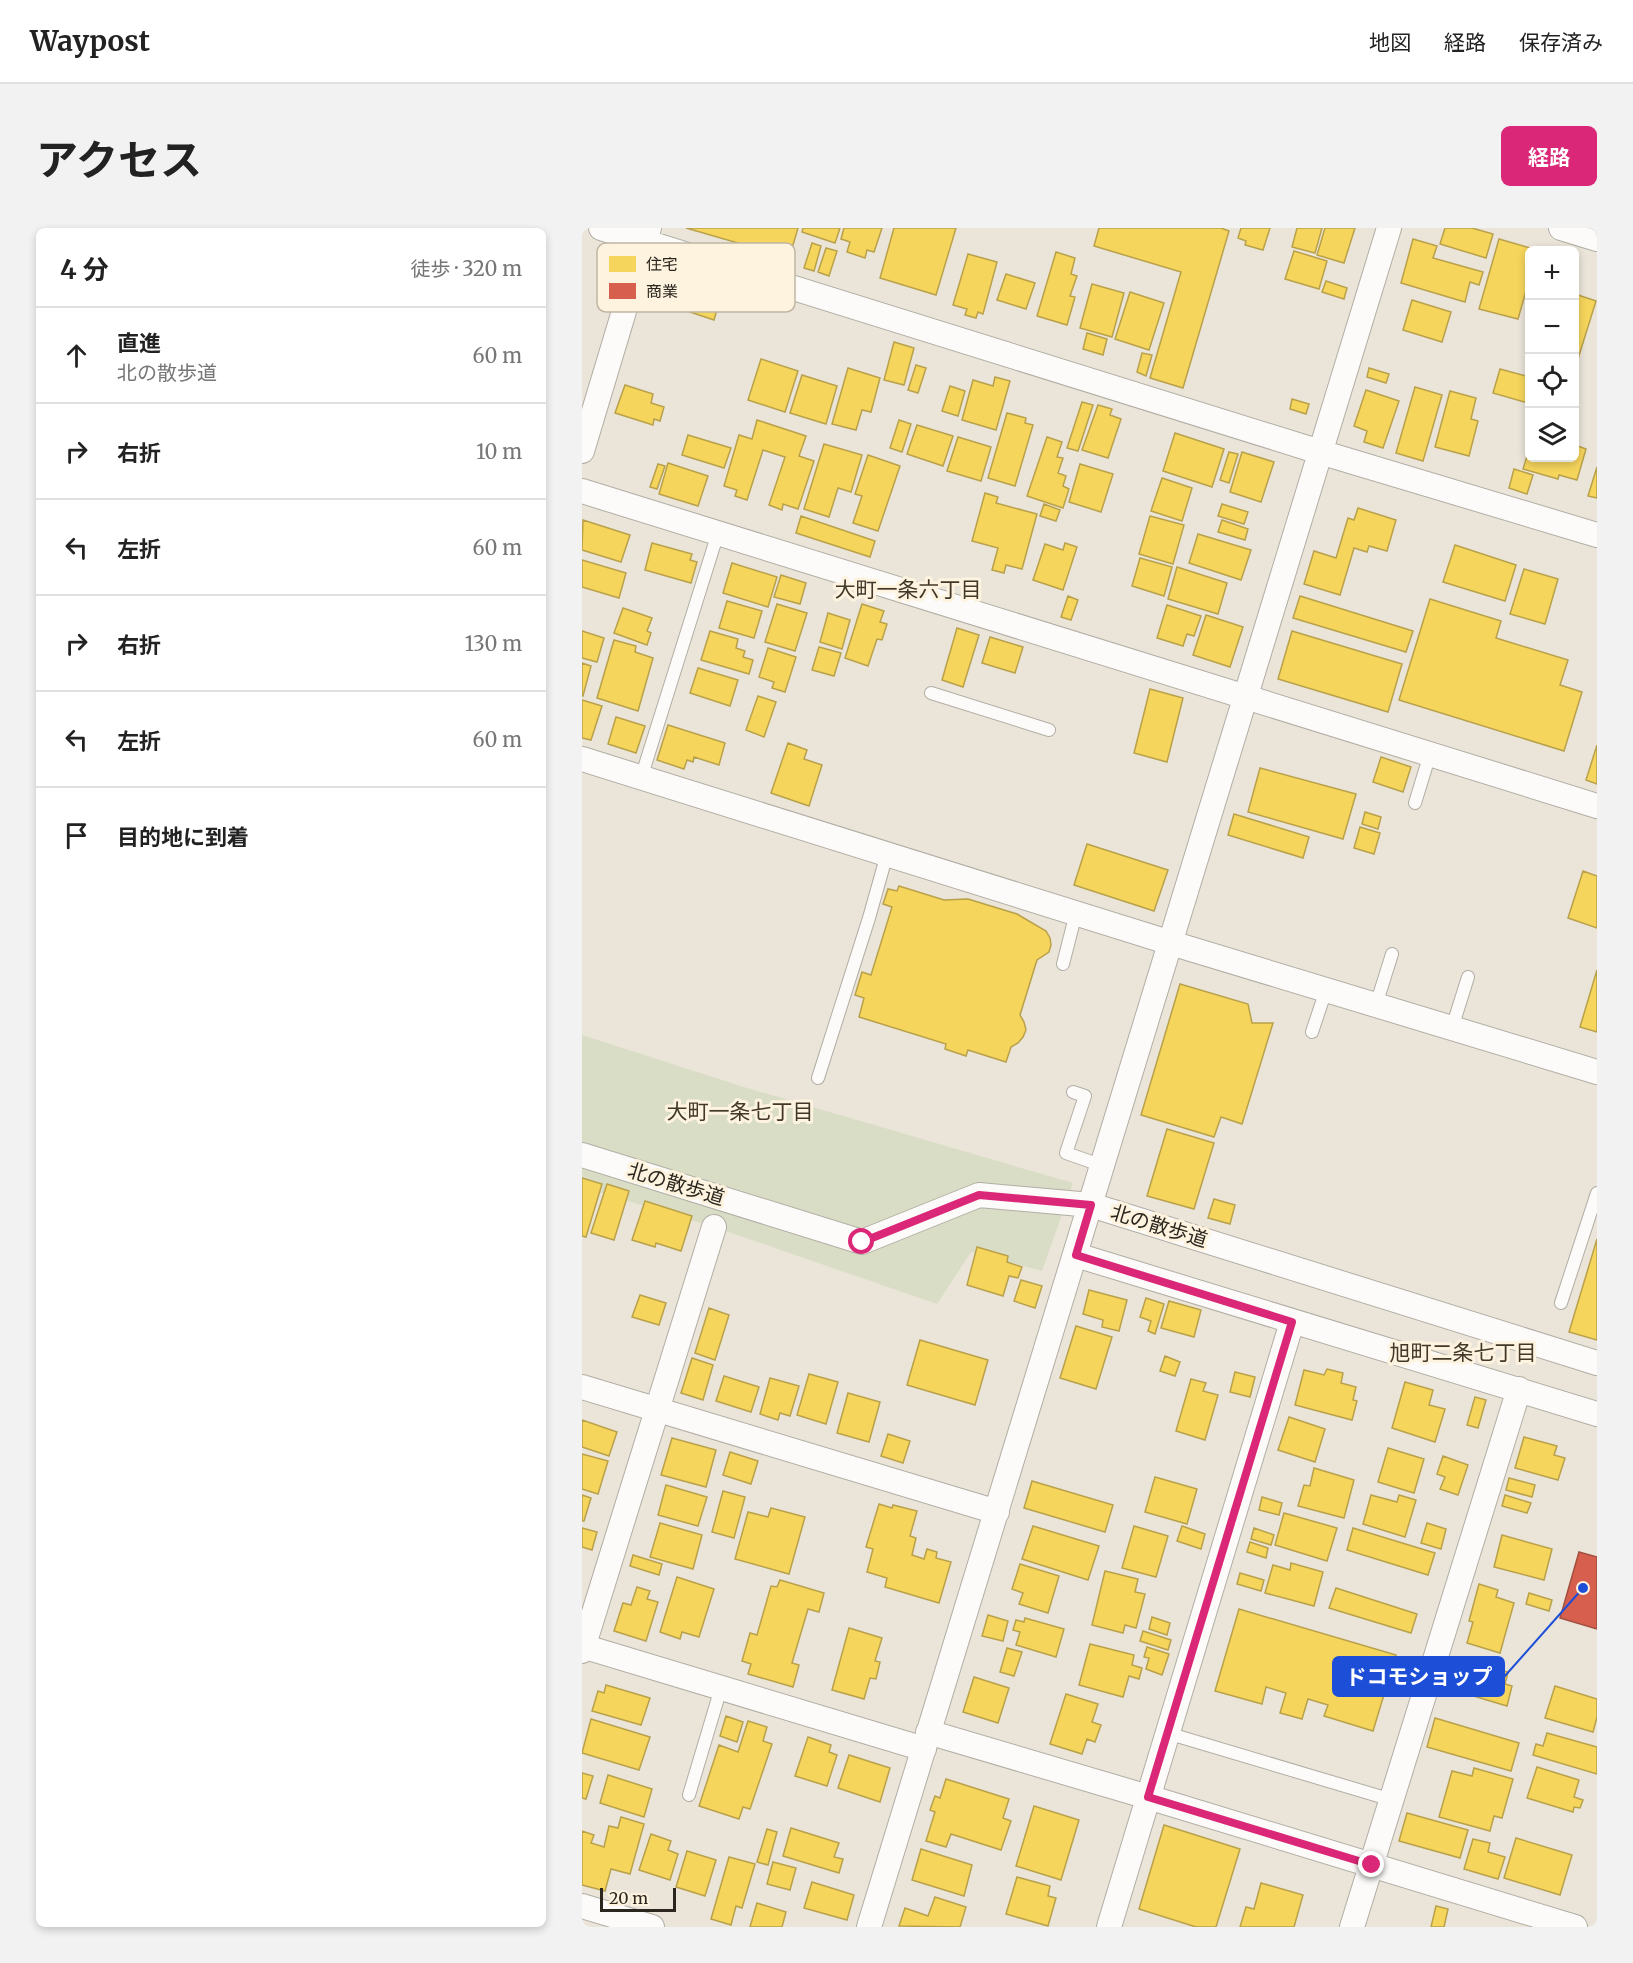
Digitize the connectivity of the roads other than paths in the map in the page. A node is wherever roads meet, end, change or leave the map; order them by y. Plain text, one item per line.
1 (601, 228) edge
2 (1389, 228) edge
3 (1561, 228) edge
4 (647, 234) edge
5 (1597, 239) edge
6 (675, 243) edge
7 (795, 282) edge
8 (624, 312) edge
9 (582, 451) edge
10 (1320, 452) junction
11 (582, 491) edge
12 (717, 533) junction
13 (1597, 535) edge
14 (931, 693) dead end
15 (1244, 697) junction
16 (1049, 730) dead end
17 (1430, 754) junction
18 (582, 759) edge
19 (642, 778) junction
20 (1415, 803) dead end
21 (1597, 806) edge
22 (887, 854) junction
23 (1076, 913) junction
24 (1171, 943) junction
25 (1392, 954) dead end
26 (1063, 964) dead end
27 (1468, 977) dead end
28 (1326, 990) junction
29 (1376, 1005) junction
30 (1452, 1028) junction
31 (1312, 1032) dead end
32 (1597, 1072) edge
33 (818, 1078) dead end
34 (1073, 1092) dead end
35 (582, 1155) edge
36 (1103, 1166) junction
37 (1597, 1193) edge
38 (1091, 1205) junction
39 (714, 1227) dead end
40 (1076, 1255) junction
41 (1561, 1303) dead end
42 (1292, 1322) junction
43 (1597, 1363) edge
44 (582, 1387) edge
45 (1519, 1389) junction
46 (657, 1410) junction
47 (1597, 1414) edge
48 (997, 1512) junction
49 (582, 1648) edge
50 (721, 1688) junction
51 (1167, 1733) junction
52 (926, 1740) junction
53 (689, 1795) dead end
54 (1148, 1797) junction
55 (1392, 1800) junction
56 (1372, 1865) junction
57 (582, 1906) edge
58 (652, 1927) edge
59 (869, 1927) edge
60 (1109, 1927) edge
61 (1352, 1927) edge
62 (1575, 1927) edge

1 - 4 street
2 - 10 street
3 - 5 street
4 - 6 street
7 - 10 street
8 - 9 street
10 - 13 street
10 - 15 street
11 - 12 street
12 - 15 street
12 - 19 lane
14 - 16 lane
15 - 17 street
15 - 24 street
17 - 20 lane
17 - 21 street
18 - 19 street
19 - 22 street
22 - 23 street
22 - 33 lane
23 - 24 street
23 - 26 lane
24 - 28 street
24 - 36 street
25 - 29 lane
27 - 30 lane
28 - 29 street
28 - 31 lane
29 - 30 street
30 - 32 street
34 - 36 lane
35 - 38 street, 北の散歩道
36 - 38 street
37 - 41 lane
38 - 40 street
38 - 43 street, 北の散歩道
39 - 46 street
40 - 42 street
40 - 48 street
42 - 45 street
42 - 51 street
44 - 46 street
45 - 47 street
45 - 55 street
46 - 48 street
46 - 49 street
48 - 52 street
49 - 50 street
50 - 52 street
50 - 53 lane
51 - 54 street
51 - 55 lane
52 - 54 street
52 - 59 street
54 - 56 street
54 - 60 street
55 - 56 street
56 - 61 street
56 - 62 street
57 - 58 street

